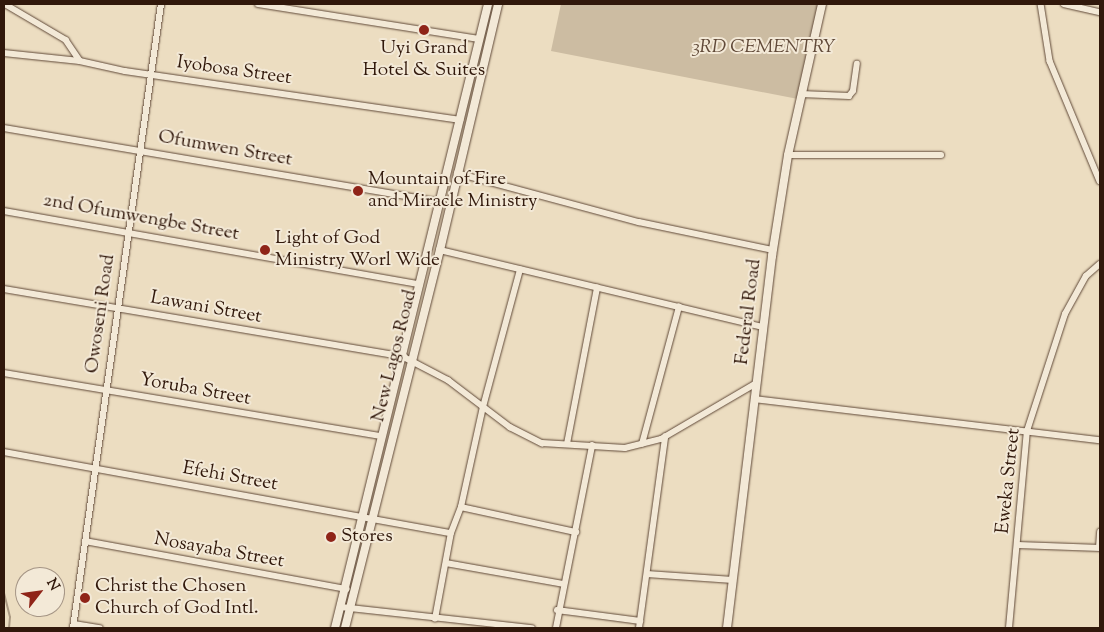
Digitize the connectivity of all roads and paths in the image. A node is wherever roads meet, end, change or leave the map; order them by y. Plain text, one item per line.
1 (5, 4) edge
2 (161, 4) edge
3 (258, 4) edge
4 (488, 4) edge
5 (498, 4) edge
6 (822, 4) edge
7 (1041, 4) edge
8 (1064, 4) edge
9 (1100, 12) edge
10 (479, 39) junction
11 (4, 53) edge
12 (80, 61) junction
13 (857, 64) dead end
14 (151, 74) junction
15 (801, 94) junction
16 (460, 120) junction
17 (4, 128) edge
18 (140, 149) junction
19 (941, 154) dead end
20 (788, 155) junction
21 (1098, 169) edge
22 (457, 172) junction
23 (1100, 181) edge
24 (441, 202) junction
25 (4, 210) edge
26 (128, 230) junction
27 (440, 250) junction
28 (773, 250) junction
29 (1100, 264) edge
30 (520, 270) junction
31 (420, 284) junction
32 (597, 288) junction
33 (4, 289) edge
34 (679, 307) junction
35 (116, 308) junction
36 (763, 327) junction
37 (404, 357) junction
38 (413, 361) junction
39 (4, 373) edge
40 (757, 383) junction
41 (105, 390) junction
42 (754, 399) junction
43 (483, 407) junction
44 (1027, 431) junction
45 (381, 436) junction
46 (665, 437) junction
47 (1100, 440) edge
48 (567, 444) junction
49 (642, 444) junction
50 (592, 446) junction
51 (4, 452) edge
52 (94, 468) junction
53 (461, 507) junction
54 (367, 516) junction
55 (451, 532) junction
56 (576, 532) junction
57 (1100, 532) edge
58 (85, 541) junction
59 (1018, 545) junction
60 (1100, 548) edge
61 (446, 563) junction
62 (647, 574) junction
63 (733, 580) junction
64 (564, 584) junction
65 (347, 589) junction
66 (341, 607) junction
67 (350, 608) junction
68 (557, 610) junction
69 (435, 619) junction
70 (640, 621) junction
71 (74, 626) edge
72 (100, 628) edge
73 (336, 628) edge
74 (345, 628) edge
75 (532, 628) edge
76 (556, 628) edge
77 (639, 628) edge
78 (727, 628) edge
79 (1009, 628) edge

1 - 12 street
2 - 14 street, Owoseni Road
3 - 10 street
4 - 10 main road, New Lagos Road
5 - 22 main road, New Lagos Road
6 - 15 main road, Federal Road
7 - 21 street
8 - 9 street
10 - 16 main road, New Lagos Road
11 - 12 street, Iyobosa Street
12 - 14 street, Iyobosa Street
13 - 15 street
14 - 16 street, Iyobosa Street
14 - 18 street, Owoseni Road
15 - 20 main road, Federal Road
16 - 24 main road, New Lagos Road
17 - 18 street, Ofumwen Street
18 - 24 street, Ofumwen Street
18 - 26 street, Owoseni Road
19 - 20 street
20 - 28 main road, Federal Road
21 - 23 street
22 - 27 main road, New Lagos Road
22 - 28 street
24 - 31 main road, New Lagos Road
25 - 26 street, 2nd Ofumwengbe Street
26 - 31 street, 2nd Ofumwengbe Street
26 - 35 street, Owoseni Road
27 - 30 street
27 - 38 main road, New Lagos Road
28 - 36 main road, Federal Road
29 - 44 street, Eweka Street
30 - 32 street
30 - 43 street
31 - 37 main road, New Lagos Road
32 - 34 street
32 - 48 street
33 - 35 street, Lawani Street
34 - 36 street
34 - 49 street
35 - 37 street, Lawani Street
35 - 41 street, Owoseni Road
36 - 40 main road, Federal Road
37 - 38 street, Lawani Street
37 - 45 main road, New Lagos Road
38 - 43 street, Lawani Street
38 - 54 main road, New Lagos Road
39 - 41 street, Yoruba Street
40 - 42 main road, Federal Road
40 - 46 street, Lawani Street
41 - 45 street, Yoruba Street
41 - 52 street, Owoseni Road
42 - 44 street
42 - 63 main road, Federal Road
43 - 48 street, Lawani Street
43 - 53 street
44 - 47 street
44 - 59 street, Eweka Street
45 - 54 main road, New Lagos Road
46 - 49 street, Lawani Street
46 - 62 street
48 - 50 street, Lawani Street
49 - 50 street, Lawani Street
50 - 56 street
51 - 52 street, Efehi Street
52 - 54 street, Efehi Street
52 - 58 street, Owoseni Road
53 - 55 street
53 - 56 street
54 - 55 street, Efehi Street
54 - 65 main road, New Lagos Road
54 - 67 main road, New Lagos Road
55 - 61 street
56 - 64 street
57 - 60 street
58 - 65 street, Nosayaba Street
58 - 71 street, Owoseni Road
59 - 60 street
59 - 79 street, Eweka Street
61 - 64 street
61 - 69 street
62 - 63 street
62 - 70 street
63 - 78 main road, Federal Road
64 - 68 street
65 - 66 main road, New Lagos Road
66 - 67 street
66 - 73 main road, New Lagos Road
67 - 69 street
67 - 74 main road, New Lagos Road
68 - 70 street
68 - 76 street
69 - 75 street
70 - 77 street
71 - 72 street

